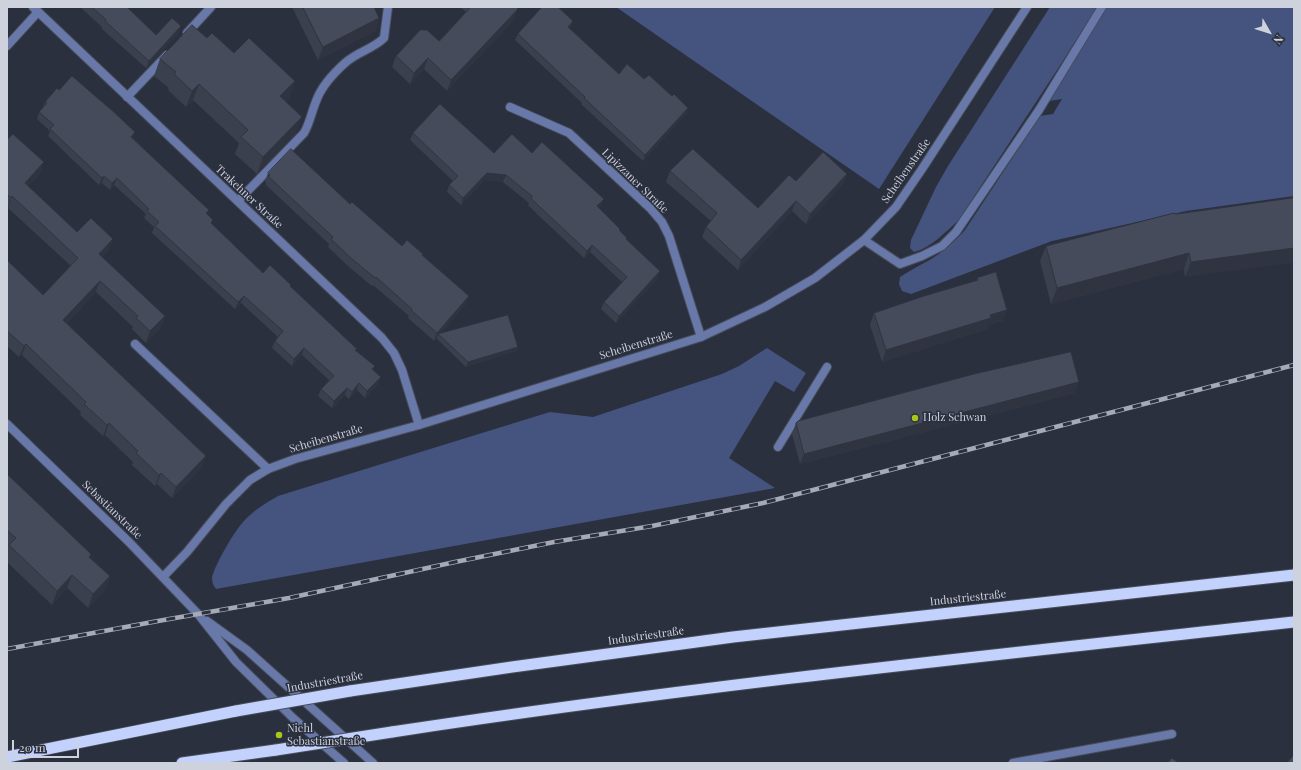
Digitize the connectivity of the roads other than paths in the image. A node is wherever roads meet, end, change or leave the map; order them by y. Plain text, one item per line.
1 (211, 7) edge
2 (388, 7) edge
3 (1027, 7) edge
4 (1102, 7) edge
5 (35, 10) edge
6 (7, 46) edge
7 (127, 97) junction
8 (510, 107) dead end
9 (238, 202) junction
10 (864, 240) junction
11 (701, 337) junction
12 (135, 344) dead end
13 (827, 366) dead end
14 (7, 424) edge
15 (419, 424) junction
16 (778, 447) dead end
17 (268, 469) junction
18 (1294, 575) edge
19 (163, 577) junction
20 (198, 614) junction
21 (1294, 622) edge
22 (1172, 734) dead end
23 (7, 757) edge
24 (182, 763) edge
25 (344, 763) edge
26 (373, 763) edge
27 (1013, 763) edge

1 - 7 street
2 - 9 street
3 - 10 street, Scheibenstraße
4 - 10 street
5 - 6 street
5 - 7 street, Trakehner Straße
7 - 9 street, Trakehner Straße
8 - 11 street, Lipizzaner Straße
9 - 15 street, Trakehner Straße
10 - 11 street, Scheibenstraße
11 - 15 street, Scheibenstraße
12 - 17 street
13 - 16 street
14 - 19 street, Sebastianstraße
15 - 17 street, Scheibenstraße
17 - 19 street, Scheibenstraße
18 - 23 highway, Industriestraße, bridge
19 - 20 street, Sebastianstraße
20 - 25 street, Sebastianstraße
20 - 26 street, Sebastianstraße
21 - 24 highway, bridge
22 - 27 street

